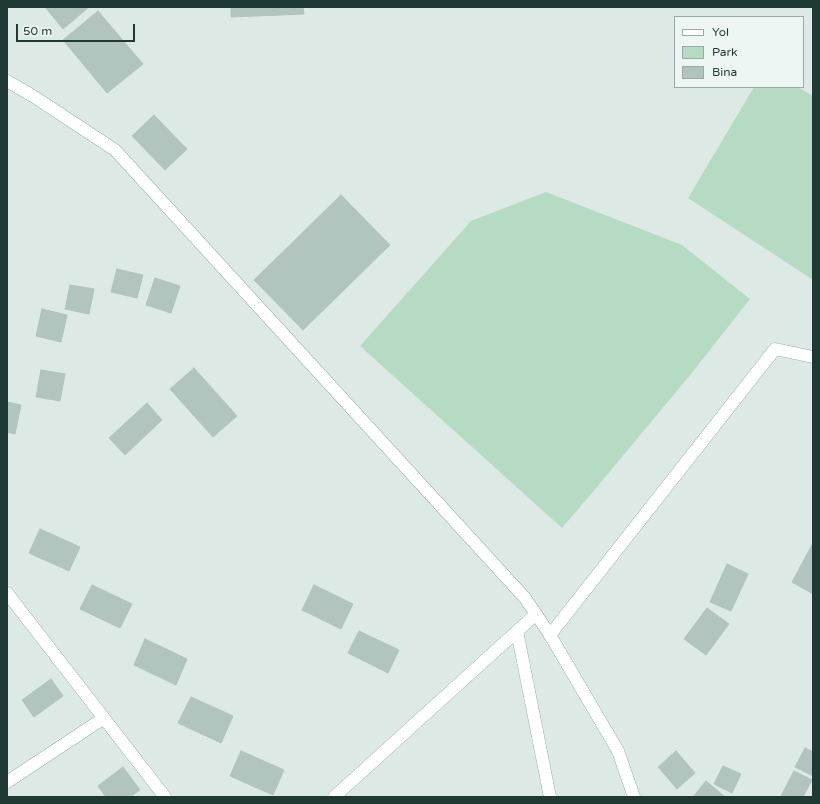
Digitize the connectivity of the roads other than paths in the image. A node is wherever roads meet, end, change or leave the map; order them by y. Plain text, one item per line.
1 (7, 81) edge
2 (813, 357) edge
3 (7, 593) edge
4 (536, 614) junction
5 (517, 631) junction
6 (550, 635) junction
7 (104, 718) junction
8 (7, 782) edge
9 (165, 797) edge
10 (334, 797) edge
11 (550, 797) edge
12 (634, 797) edge

1 - 4 street
2 - 6 street
3 - 7 street
4 - 5 street
4 - 6 street
5 - 10 street
5 - 11 street
6 - 12 street
7 - 8 street
7 - 9 street

